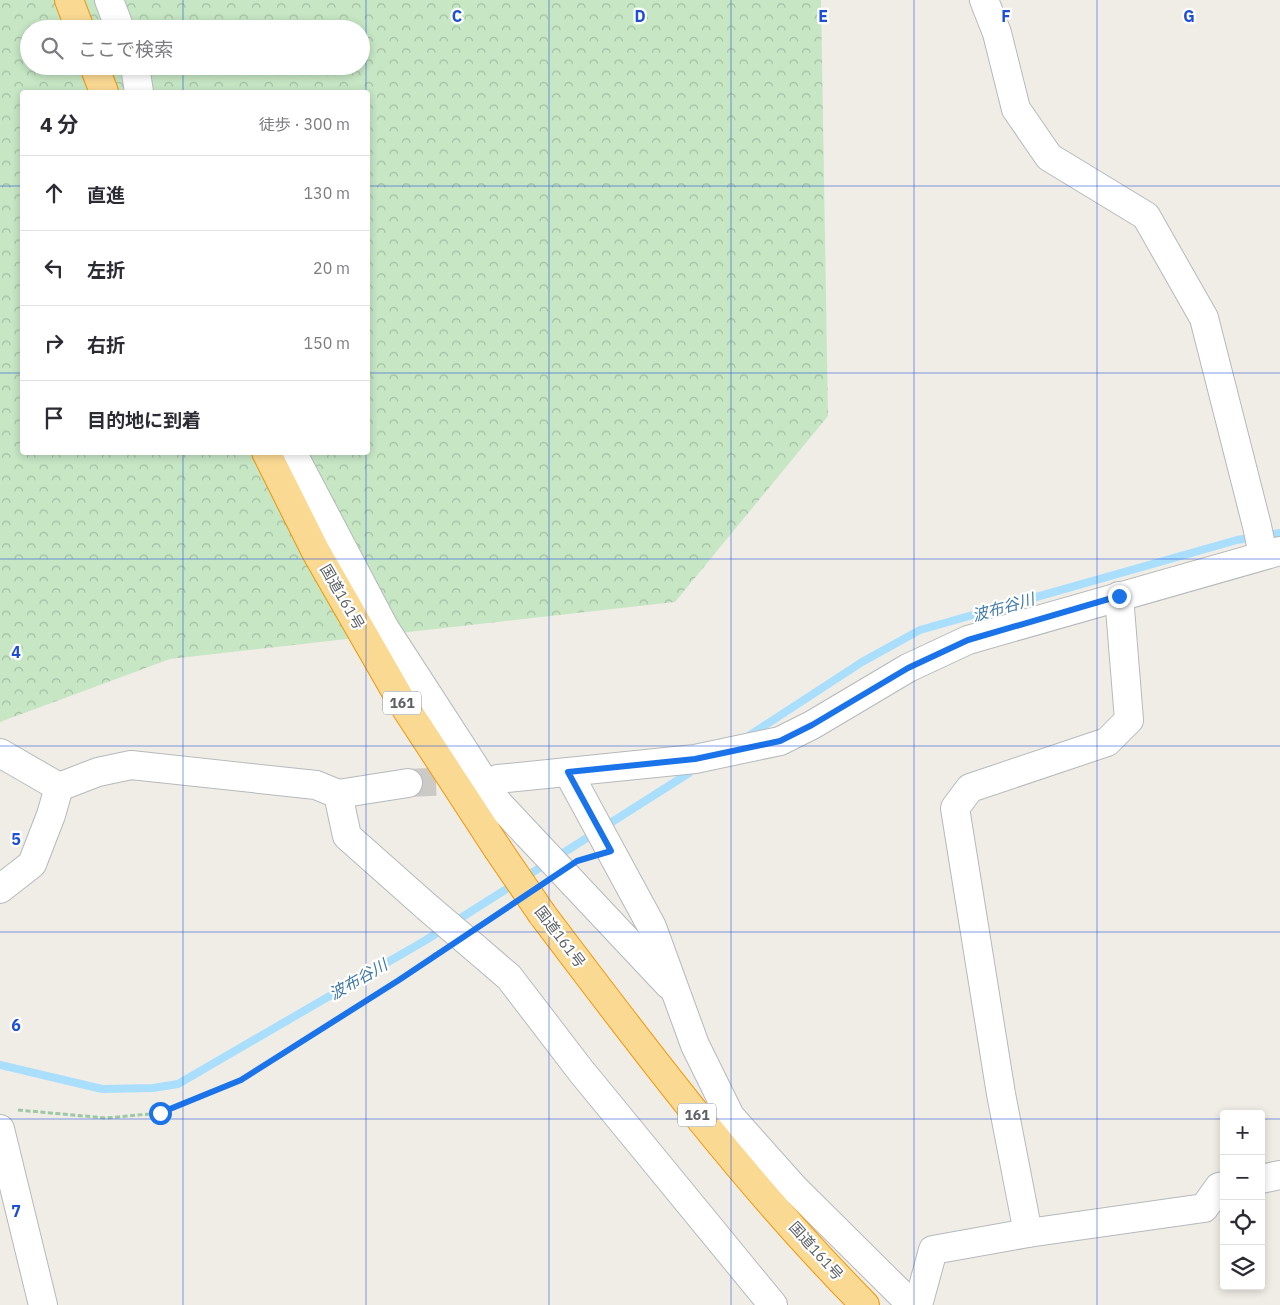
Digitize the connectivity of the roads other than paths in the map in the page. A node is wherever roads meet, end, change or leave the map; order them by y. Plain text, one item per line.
1 (69, 0) edge
2 (109, 0) edge
3 (984, 0) edge
4 (77, 20) edge
5 (117, 20) edge
6 (97, 75) edge
7 (136, 75) edge
8 (103, 90) edge
9 (139, 90) edge
10 (268, 455) edge
11 (294, 455) edge
12 (1265, 544) edge
13 (1119, 596) junction
14 (0, 753) edge
15 (568, 772) junction
16 (498, 779) tunnel mouth
17 (408, 783) tunnel mouth
18 (58, 788) junction
19 (338, 794) junction
20 (0, 889) edge
21 (677, 993) junction
22 (5, 1119) edge
23 (1280, 1175) edge
24 (1265, 1178) edge
25 (1220, 1187) edge
26 (1028, 1233) junction
27 (43, 1305) edge
28 (773, 1305) edge
29 (865, 1305) edge
30 (912, 1305) edge
31 (918, 1305) edge

1 - 4 highway
2 - 5 street
3 - 12 street
6 - 8 highway
7 - 9 street
10 - 29 highway, 国道161号 / 161, bridge
11 - 21 street, bridge
12 - 13 street
13 - 15 street
13 - 26 street
14 - 18 street
15 - 16 street
15 - 21 street
17 - 19 street
18 - 19 street
18 - 20 street
19 - 28 street, bridge
21 - 30 street
22 - 27 street
23 - 24 street
25 - 26 street
26 - 31 street

